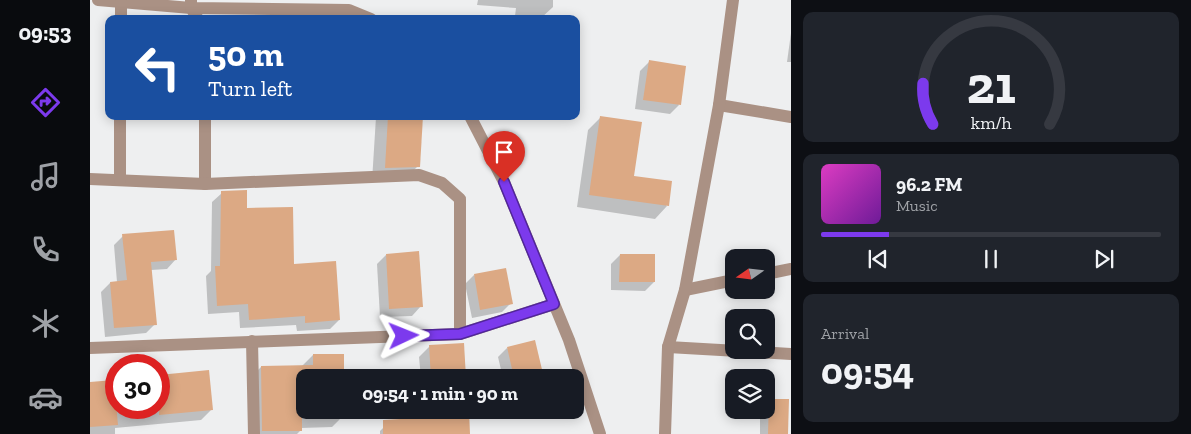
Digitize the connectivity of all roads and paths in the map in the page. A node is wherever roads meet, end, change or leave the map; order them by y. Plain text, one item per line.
1 (98, 0) edge
2 (733, 0) edge
3 (121, 2) junction
4 (193, 9) edge
5 (121, 15) edge
6 (361, 15) edge
7 (719, 105) junction
8 (791, 117) edge
9 (120, 120) edge
10 (205, 120) edge
11 (472, 120) edge
12 (90, 179) edge
13 (120, 180) junction
14 (205, 184) junction
15 (791, 269) edge
16 (775, 272) edge
17 (725, 282) edge
18 (684, 290) junction
19 (554, 304) junction
20 (460, 334) junction
21 (252, 342) junction
22 (668, 347) junction
23 (90, 348) edge
24 (791, 354) edge
25 (254, 434) edge
26 (600, 434) edge
27 (665, 434) edge

1 - 3 street
2 - 7 street
3 - 4 street
3 - 5 street
4 - 6 street
7 - 8 street
7 - 18 street
9 - 13 street
10 - 14 street
11 - 19 street
12 - 13 street
13 - 14 street
14 - 20 street
15 - 16 street
17 - 18 street
18 - 22 street
19 - 20 street
19 - 26 street
20 - 21 street
21 - 23 street
21 - 25 street
22 - 24 street
22 - 27 street

